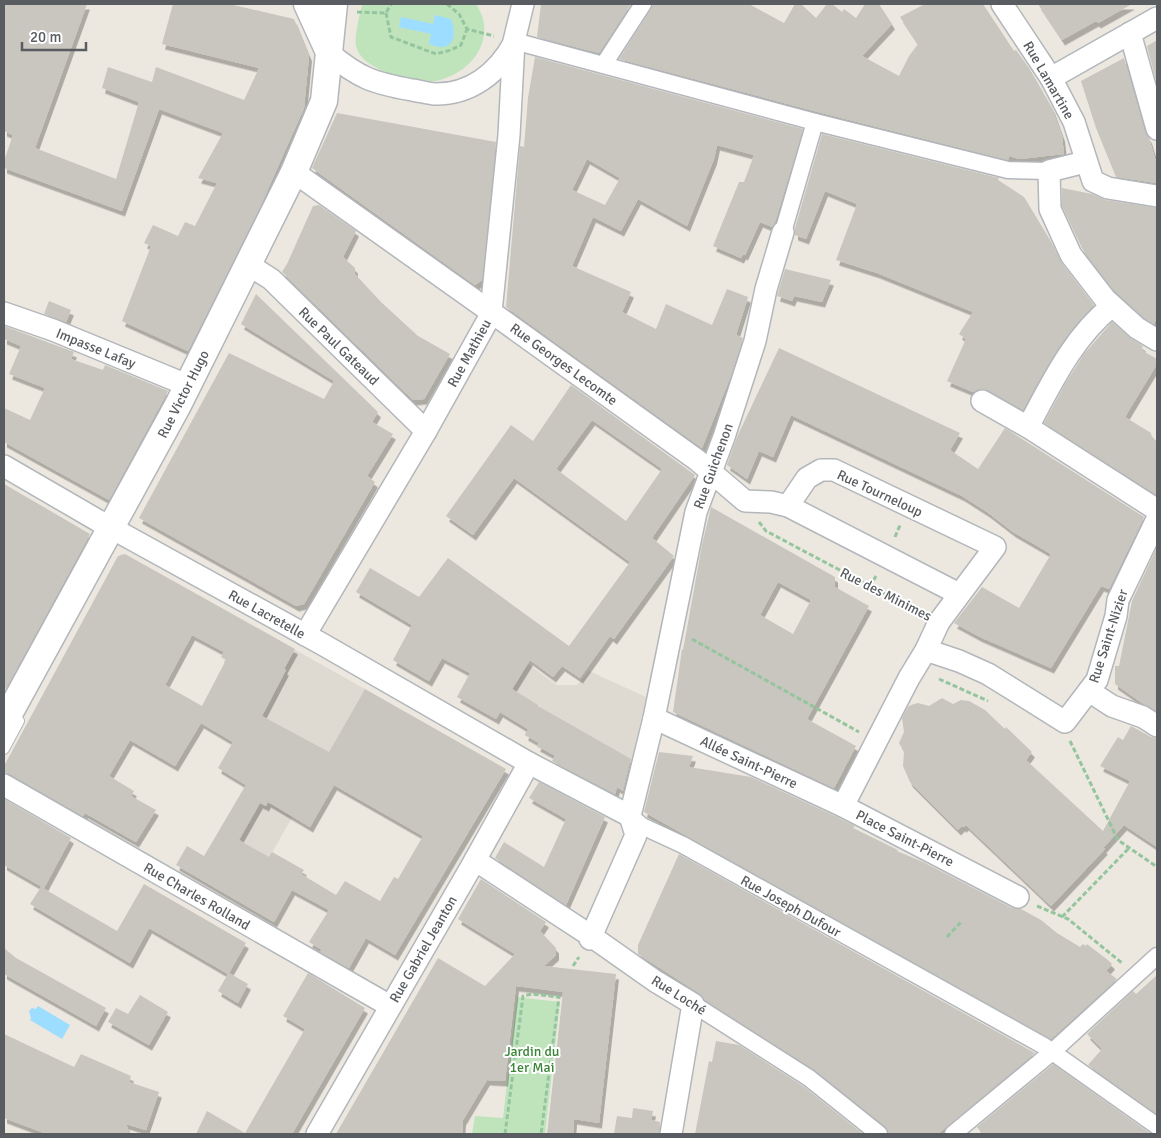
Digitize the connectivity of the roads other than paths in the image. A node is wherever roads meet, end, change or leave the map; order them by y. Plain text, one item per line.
1 (307, 4) edge
2 (514, 4) edge
3 (523, 4) edge
4 (643, 4) edge
5 (1002, 4) edge
6 (343, 8) edge
7 (1157, 18) edge
8 (1130, 33) junction
9 (514, 41) junction
10 (336, 51) junction
11 (604, 64) junction
12 (1051, 78) junction
13 (815, 122) junction
14 (1157, 129) edge
15 (1085, 162) junction
16 (1049, 171) junction
17 (297, 175) junction
18 (1157, 196) edge
19 (783, 232) joint
20 (252, 268) junction
21 (1112, 306) junction
22 (491, 312) junction
23 (4, 313) edge
24 (1157, 340) edge
25 (188, 385) junction
26 (982, 401) dead end
27 (1028, 427) junction
28 (426, 430) junction
29 (4, 466) edge
30 (710, 472) junction
31 (788, 506) junction
32 (1157, 510) edge
33 (1157, 519) edge
34 (115, 530) junction
35 (960, 594) junction
36 (82, 603) dead end
37 (305, 635) junction
38 (926, 650) junction
39 (1089, 691) junction
40 (654, 718) junction
41 (13, 719) edge
42 (1157, 726) edge
43 (4, 749) edge
44 (529, 763) junction
45 (4, 785) edge
46 (843, 806) junction
47 (630, 816) junction
48 (475, 860) junction
49 (1018, 897) dead end
50 (590, 938) junction
51 (1157, 956) edge
52 (692, 1004) junction
53 (390, 1006) junction
54 (1052, 1052) junction
55 (1157, 1126) edge
56 (317, 1134) edge
57 (671, 1134) edge
58 (879, 1134) edge
59 (953, 1134) edge

1 - 10 street
2 - 9 street
3 - 9 street, Rue Mathieu
4 - 11 street
5 - 12 street, Rue Lamartine
6 - 10 street, Rue Victor Hugo
7 - 8 street
8 - 12 street
8 - 14 street
9 - 10 street
9 - 11 street
9 - 22 street, Rue Mathieu
10 - 17 street, Rue Victor Hugo
11 - 13 street
12 - 15 street, Rue Lamartine
13 - 16 street
13 - 19 street, Rue Guichenon
15 - 16 street
15 - 18 street, Rue Lamartine
16 - 21 street
17 - 20 street, Rue Victor Hugo
17 - 22 street, Rue Georges Lecomte
19 - 30 street, Rue Guichenon
20 - 25 street, Rue Victor Hugo
20 - 28 street, Rue Paul Gateaud
20 - 34 lane
21 - 24 street
21 - 27 street
22 - 28 street, Rue Mathieu
22 - 30 street, Rue Georges Lecomte
23 - 25 street, Impasse Lafay
25 - 34 street, Rue Victor Hugo
26 - 27 street
27 - 32 street
28 - 37 street, Rue Mathieu
29 - 34 street, Rue Lacretelle
30 - 31 street
30 - 40 street, Rue Guichenon
31 - 35 street
31 - 35 street, Rue Tourneloup
33 - 39 street, Rue Saint-Nizier
34 - 36 lane
34 - 37 street, Rue Lacretelle
34 - 41 street, Rue Victor Hugo
35 - 38 street, Rue des Minimes
37 - 44 street, Rue Lacretelle
38 - 39 street, Rue Saint-Nizier
38 - 46 street, Place Saint-Pierre
39 - 42 street
40 - 46 street, Allée Saint-Pierre
40 - 47 street, Rue Guichenon
41 - 43 lane
44 - 47 street, Rue Joseph Dufour
44 - 48 street, Rue Gabriel Jeanton
45 - 53 street, Rue Charles Rolland
46 - 49 street, Place Saint-Pierre
47 - 50 street
47 - 54 street, Rue Joseph Dufour
48 - 50 street, Rue Loché
48 - 53 street, Rue Gabriel Jeanton
50 - 52 street, Rue Loché
51 - 54 street
52 - 57 street
52 - 58 street, Rue Loché
53 - 56 street, Rue Gabriel Jeanton
54 - 55 street, Rue Joseph Dufour
54 - 59 street

